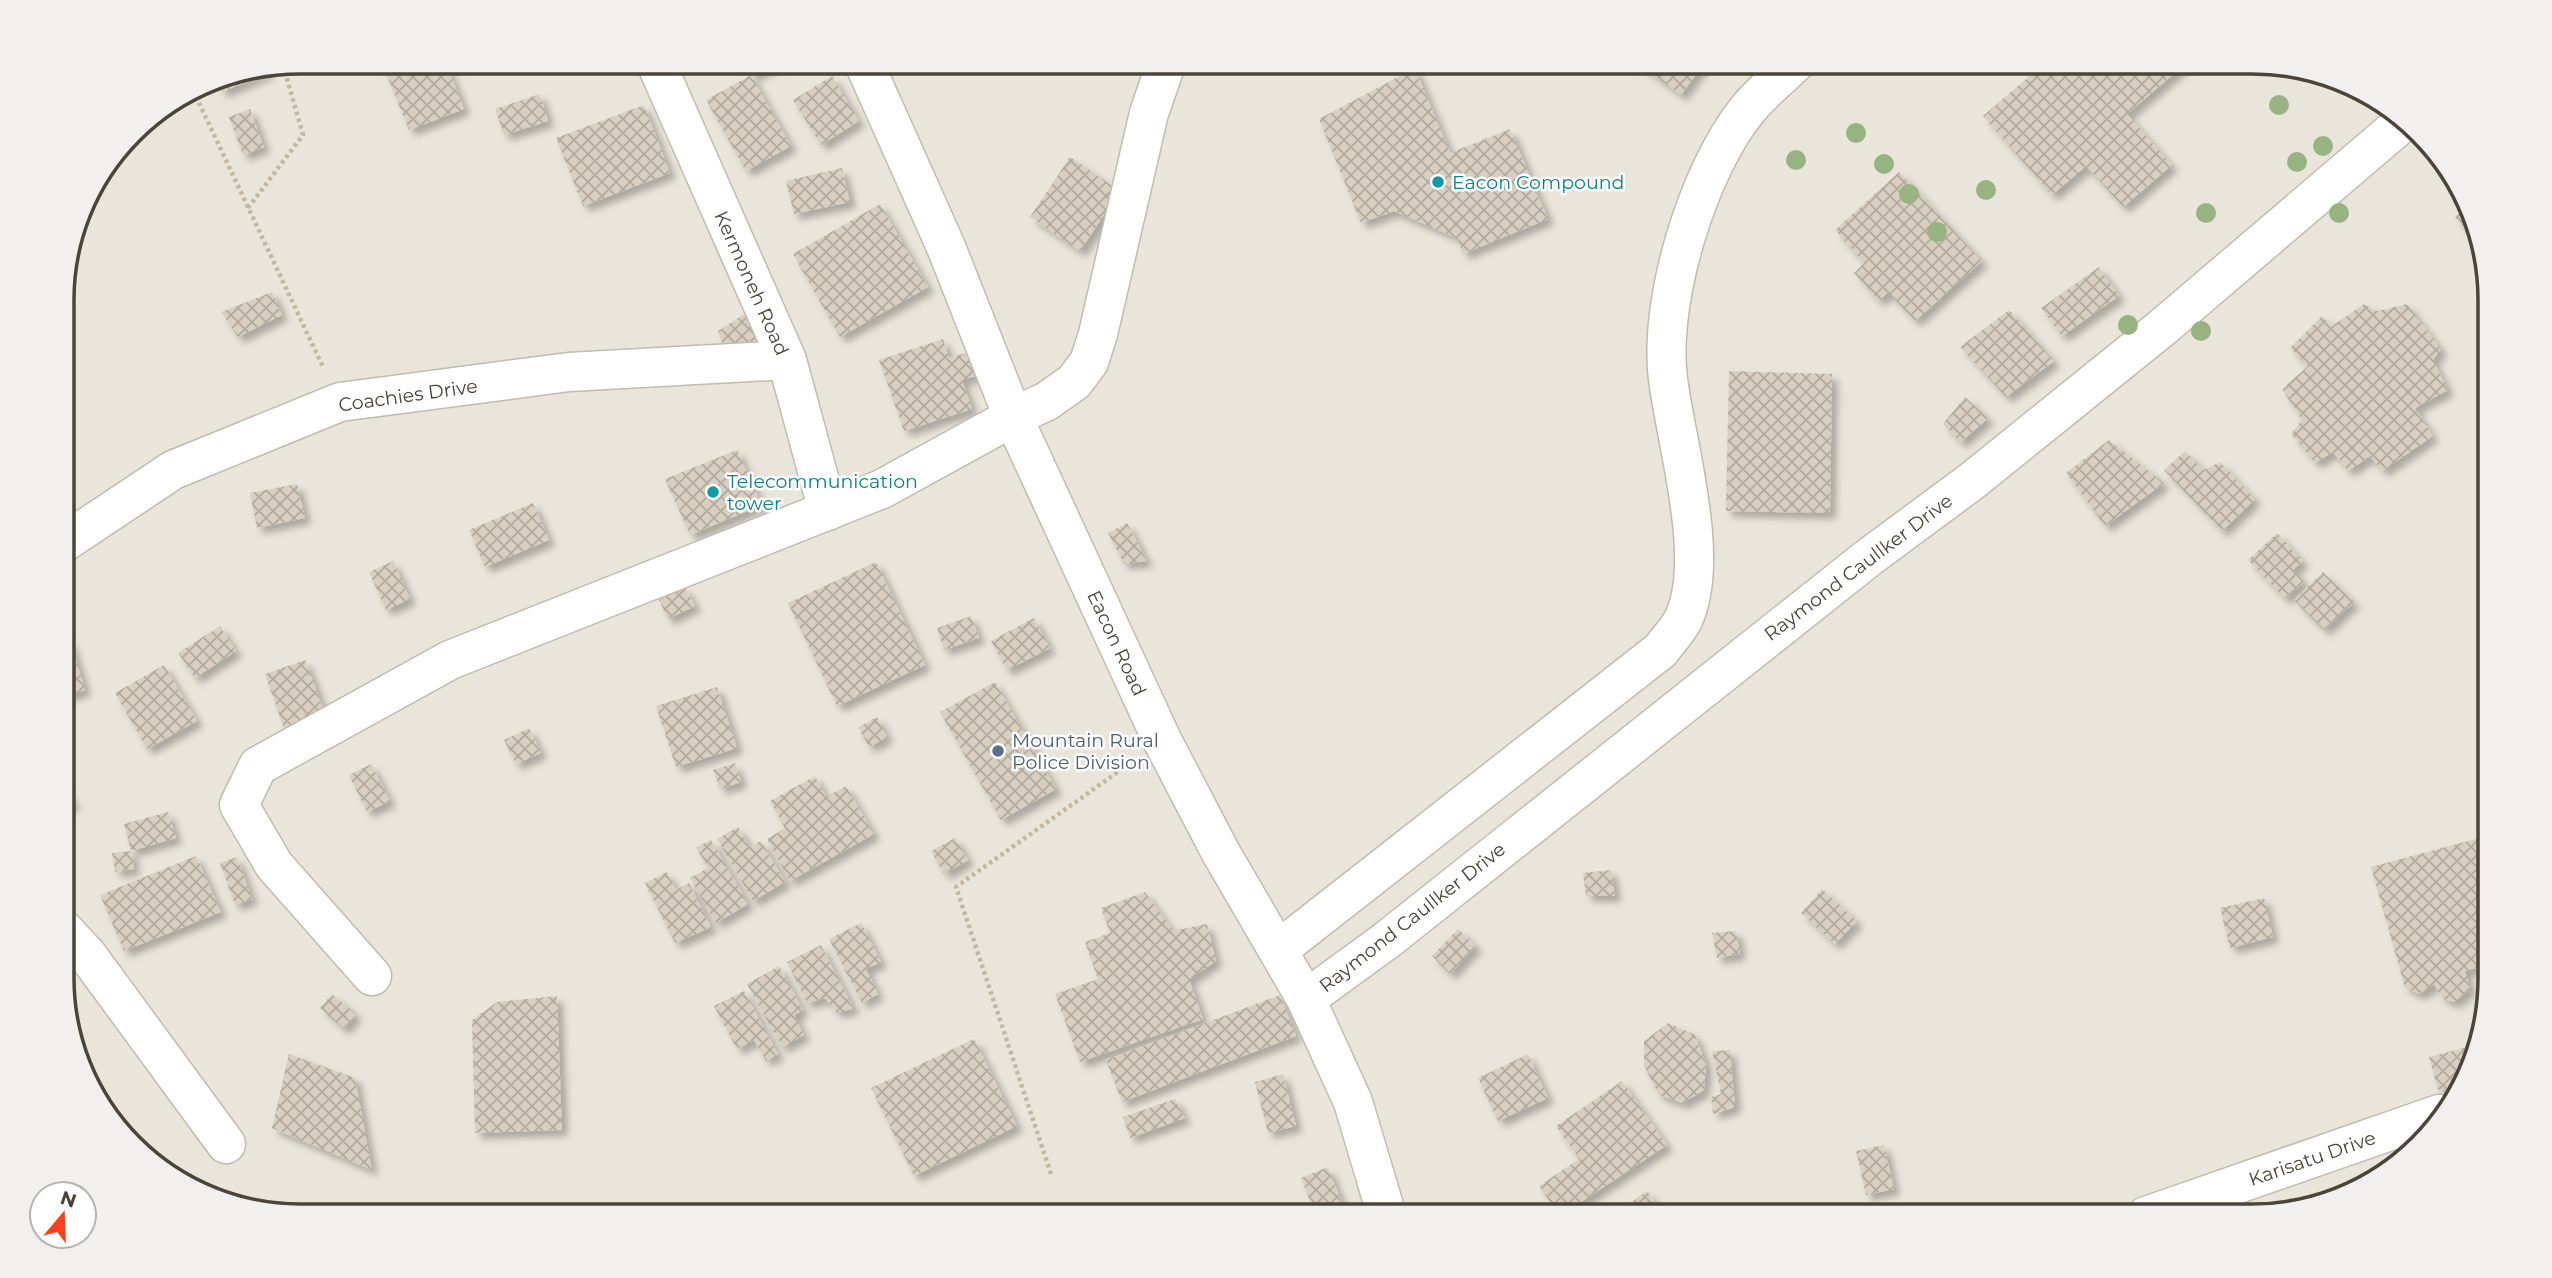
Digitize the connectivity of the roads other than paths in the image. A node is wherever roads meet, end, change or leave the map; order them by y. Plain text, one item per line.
1 (661, 74) edge
2 (869, 74) edge
3 (1162, 74) edge
4 (1784, 74) edge
5 (2397, 127) edge
6 (786, 360) junction
7 (1013, 417) junction
8 (828, 511) junction
9 (74, 536) edge
10 (74, 941) edge
11 (1278, 950) junction
12 (372, 976) dead end
13 (1306, 999) junction
14 (2430, 1117) edge
15 (226, 1144) dead end
16 (1383, 1204) edge
17 (2180, 1204) edge

1 - 6 street, Kermoneh Road
2 - 7 street, Eacon Road
3 - 7 street
4 - 11 street
5 - 13 street, Raymond Caullker Drive
6 - 8 street, Kermoneh Road
6 - 9 street, Coachies Drive
7 - 8 street
7 - 11 street, Eacon Road
8 - 12 street
10 - 15 street
11 - 13 street, Eacon Road
13 - 16 street, Eacon Road
14 - 17 street, Karisatu Drive

